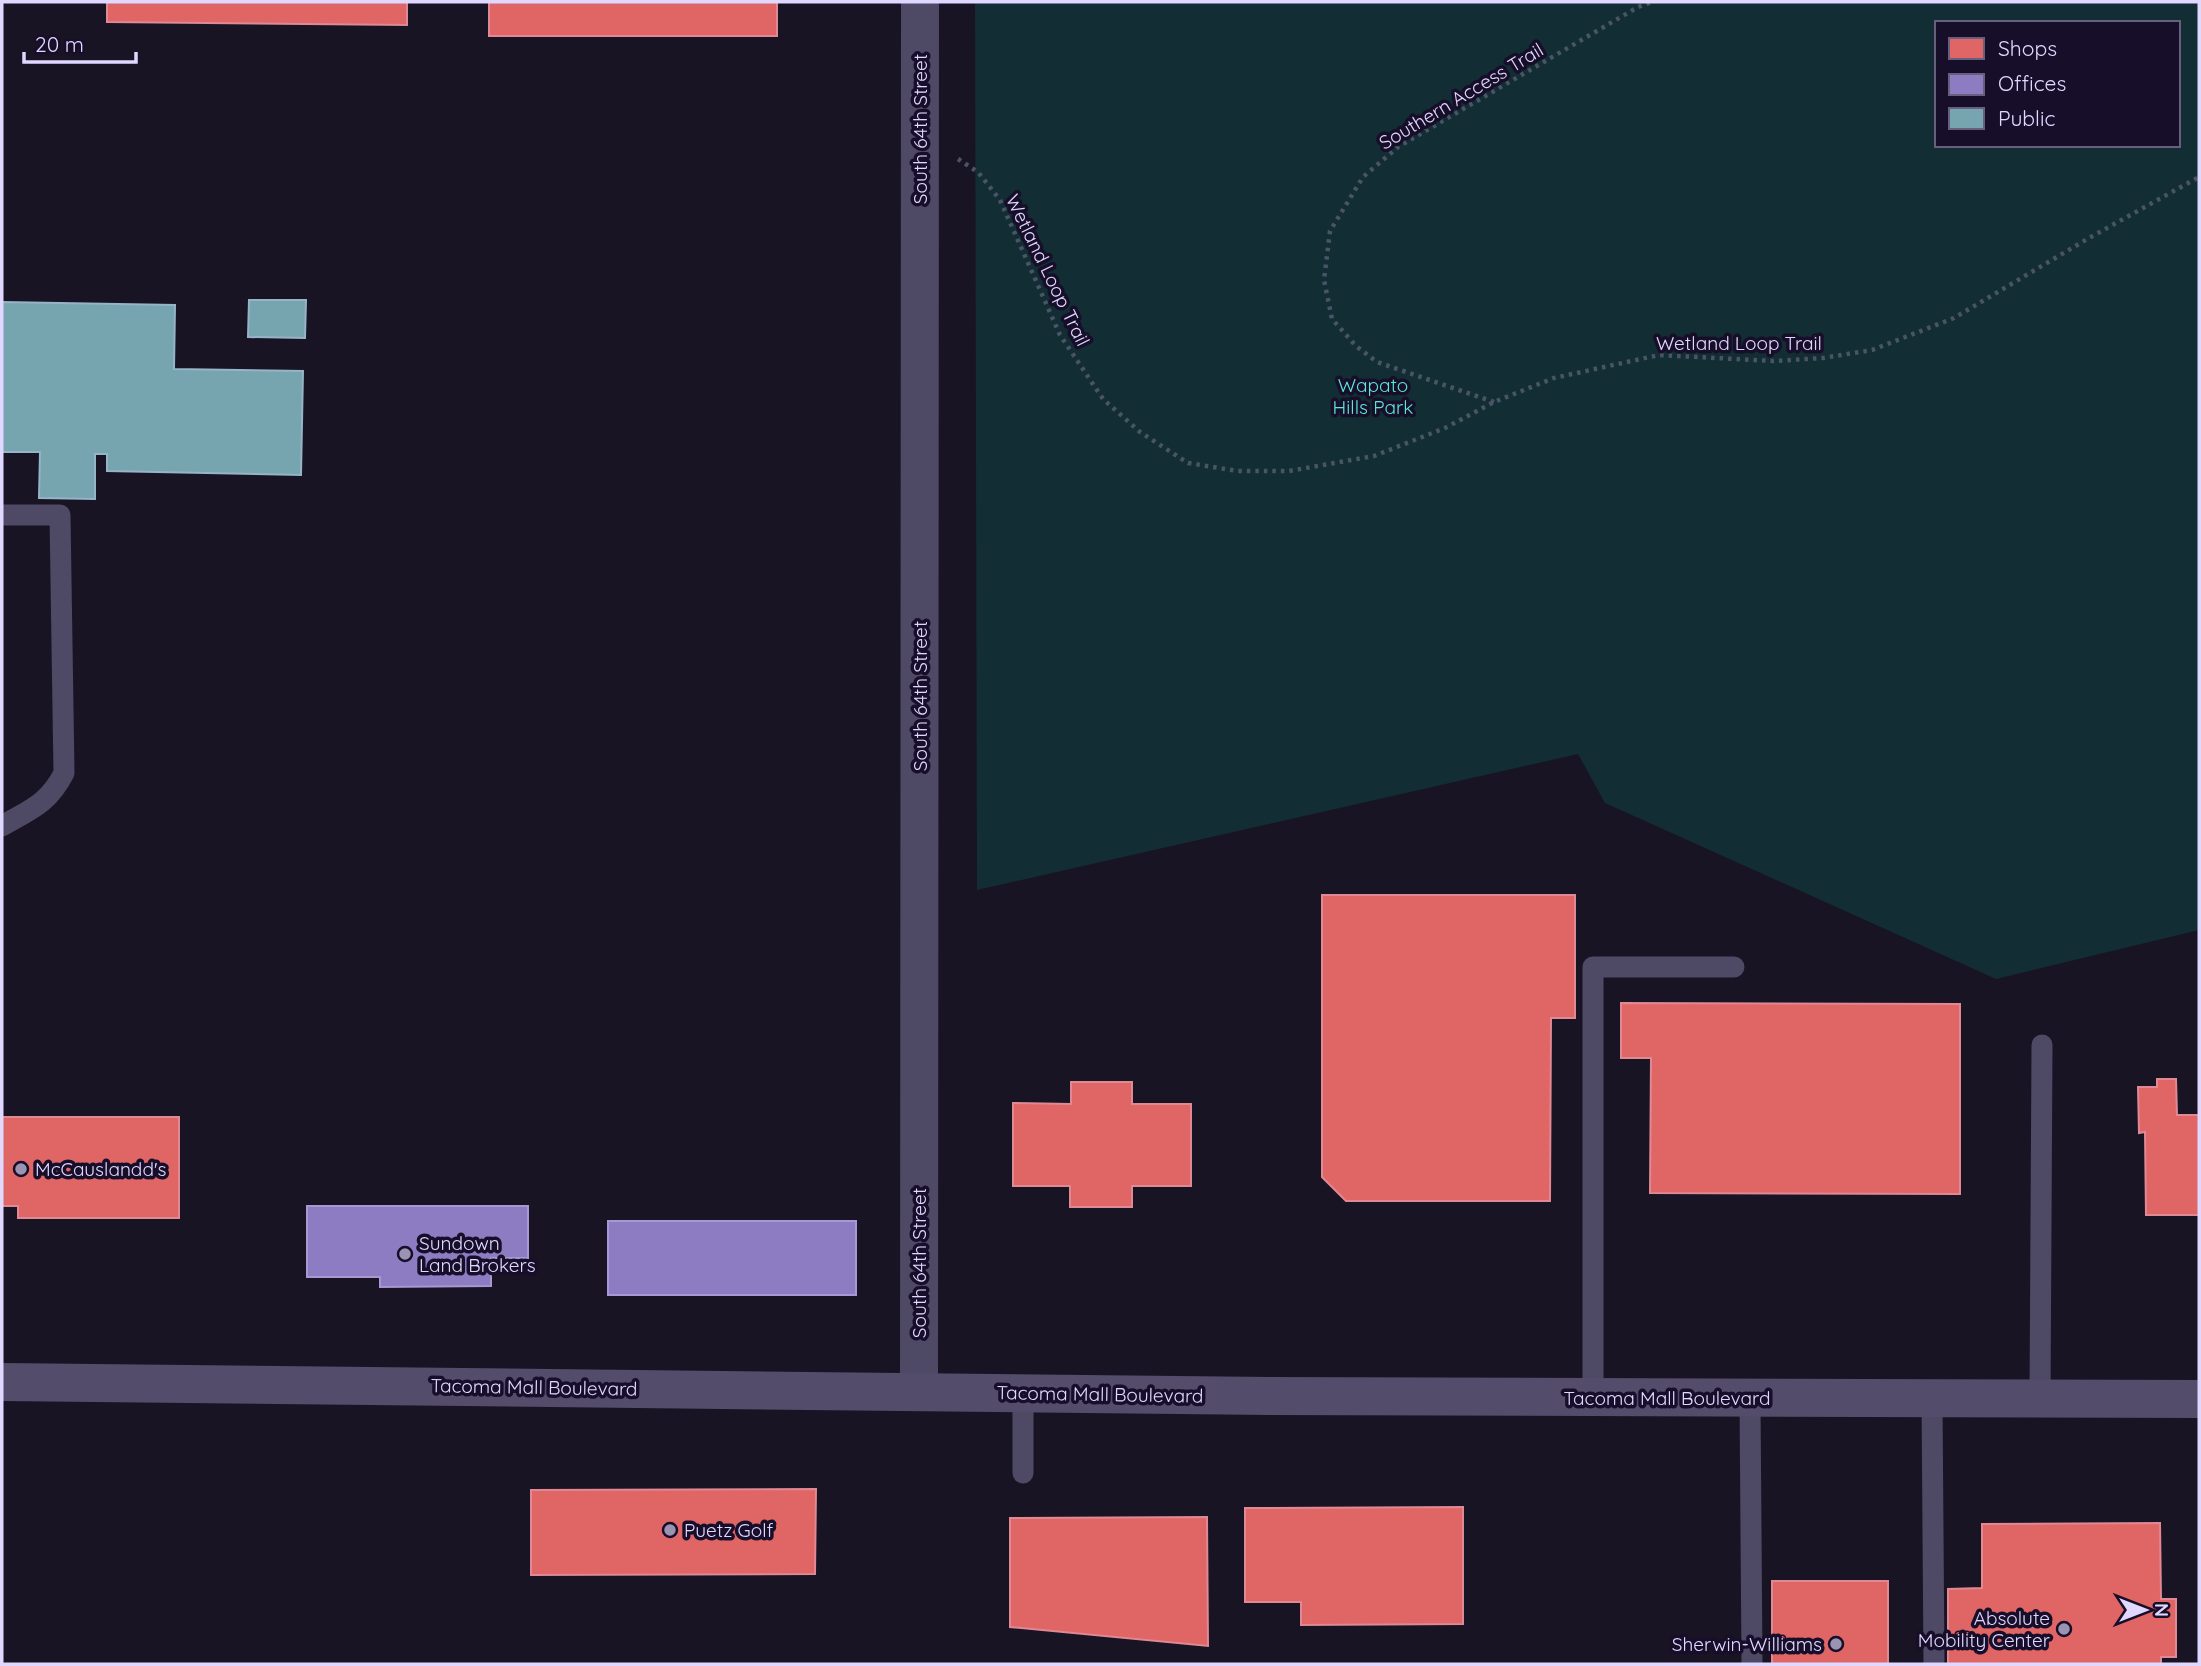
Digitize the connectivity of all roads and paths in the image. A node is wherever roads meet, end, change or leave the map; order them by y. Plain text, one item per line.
1 (920, 2) edge
2 (1651, 2) edge
3 (920, 134) junction
4 (2199, 177) edge
5 (1494, 402) junction
6 (2, 515) edge
7 (2, 826) edge
8 (1734, 967) dead end
9 (2042, 1045) dead end
10 (2, 1382) edge
11 (919, 1391) junction
12 (1023, 1393) junction
13 (1593, 1398) junction
14 (1750, 1399) junction
15 (1932, 1399) junction
16 (2040, 1399) junction
17 (2199, 1399) edge
18 (1023, 1472) dead end
19 (1752, 1664) edge
20 (1934, 1664) edge

1 - 3 street, South 64th Street
2 - 5 path, Southern Access Trail
3 - 5 path, Wetland Loop Trail
3 - 11 street, South 64th Street
4 - 5 path, Wetland Loop Trail
6 - 7 lane
8 - 13 lane
9 - 16 lane
10 - 11 main road, Tacoma Mall Boulevard
11 - 12 main road, Tacoma Mall Boulevard
12 - 13 main road, Tacoma Mall Boulevard
12 - 18 lane
13 - 14 main road, Tacoma Mall Boulevard
14 - 15 main road, Tacoma Mall Boulevard
14 - 19 lane
15 - 16 main road, Tacoma Mall Boulevard
15 - 20 lane
16 - 17 main road, Tacoma Mall Boulevard

